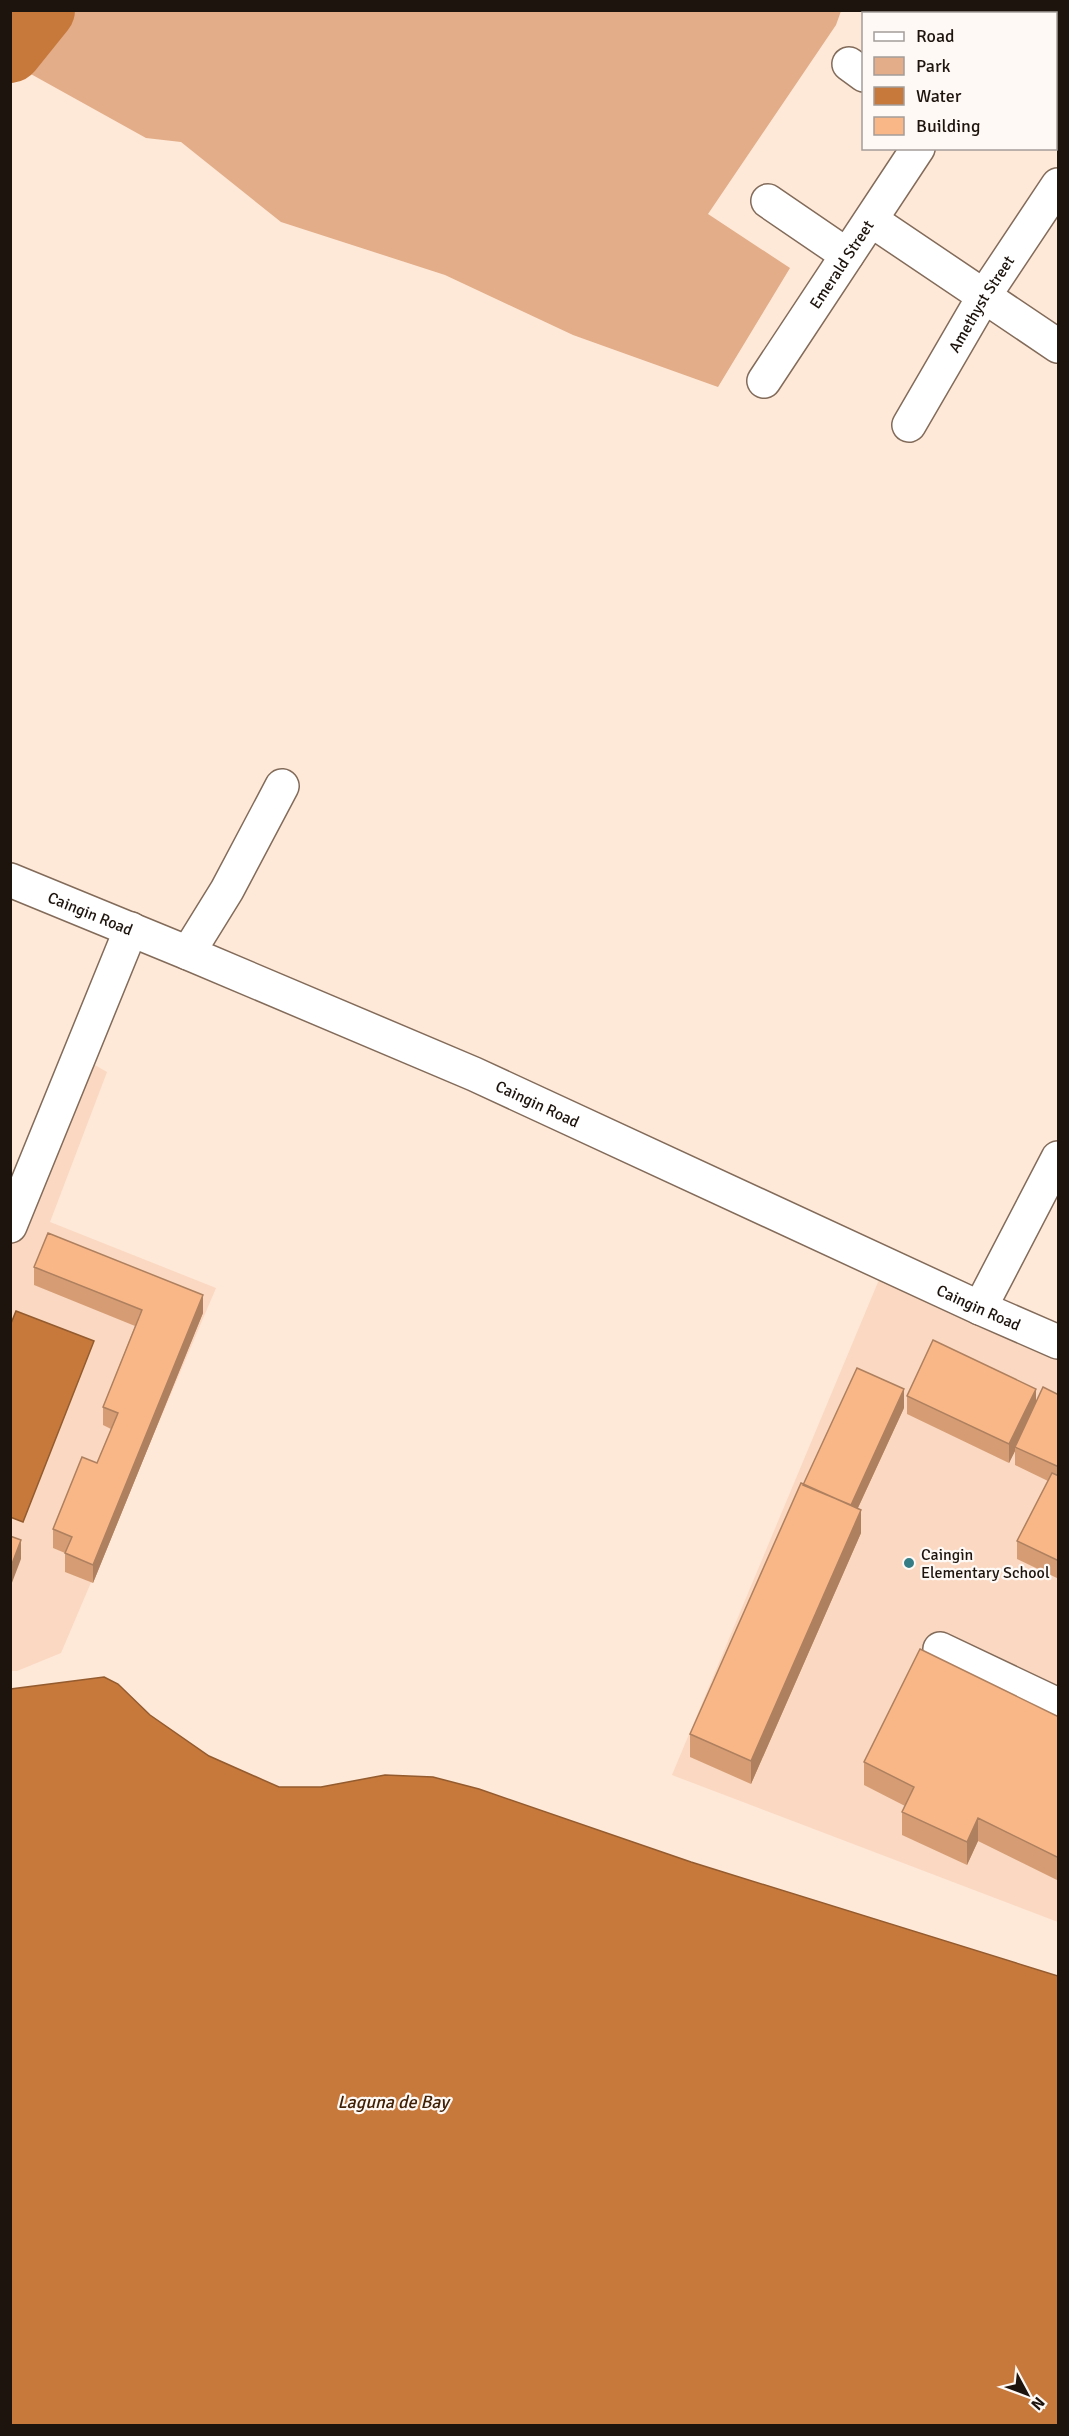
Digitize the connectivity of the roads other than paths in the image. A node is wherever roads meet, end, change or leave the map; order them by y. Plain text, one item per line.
1 (917, 150) edge
2 (1059, 185) edge
3 (768, 201) dead end
4 (871, 220) junction
5 (848, 255) junction
6 (984, 296) junction
7 (1059, 345) edge
8 (764, 381) dead end
9 (909, 425) dead end
10 (282, 786) dead end
11 (10, 880) edge
12 (130, 929) junction
13 (188, 953) junction
14 (1059, 1158) edge
15 (10, 1226) edge
16 (980, 1308) junction
17 (1059, 1342) edge
18 (940, 1649) dead end
19 (1059, 1704) edge

1 - 4 street, Emerald Street
2 - 6 street, Amethyst Street
3 - 5 street
4 - 5 street, Emerald Street
4 - 6 street
5 - 8 street, Emerald Street
6 - 7 street
6 - 9 street, Amethyst Street
10 - 13 street
11 - 12 street, Caingin Road
12 - 13 street, Caingin Road
12 - 15 street
13 - 16 street, Caingin Road
14 - 16 street
16 - 17 street, Caingin Road
18 - 19 street

